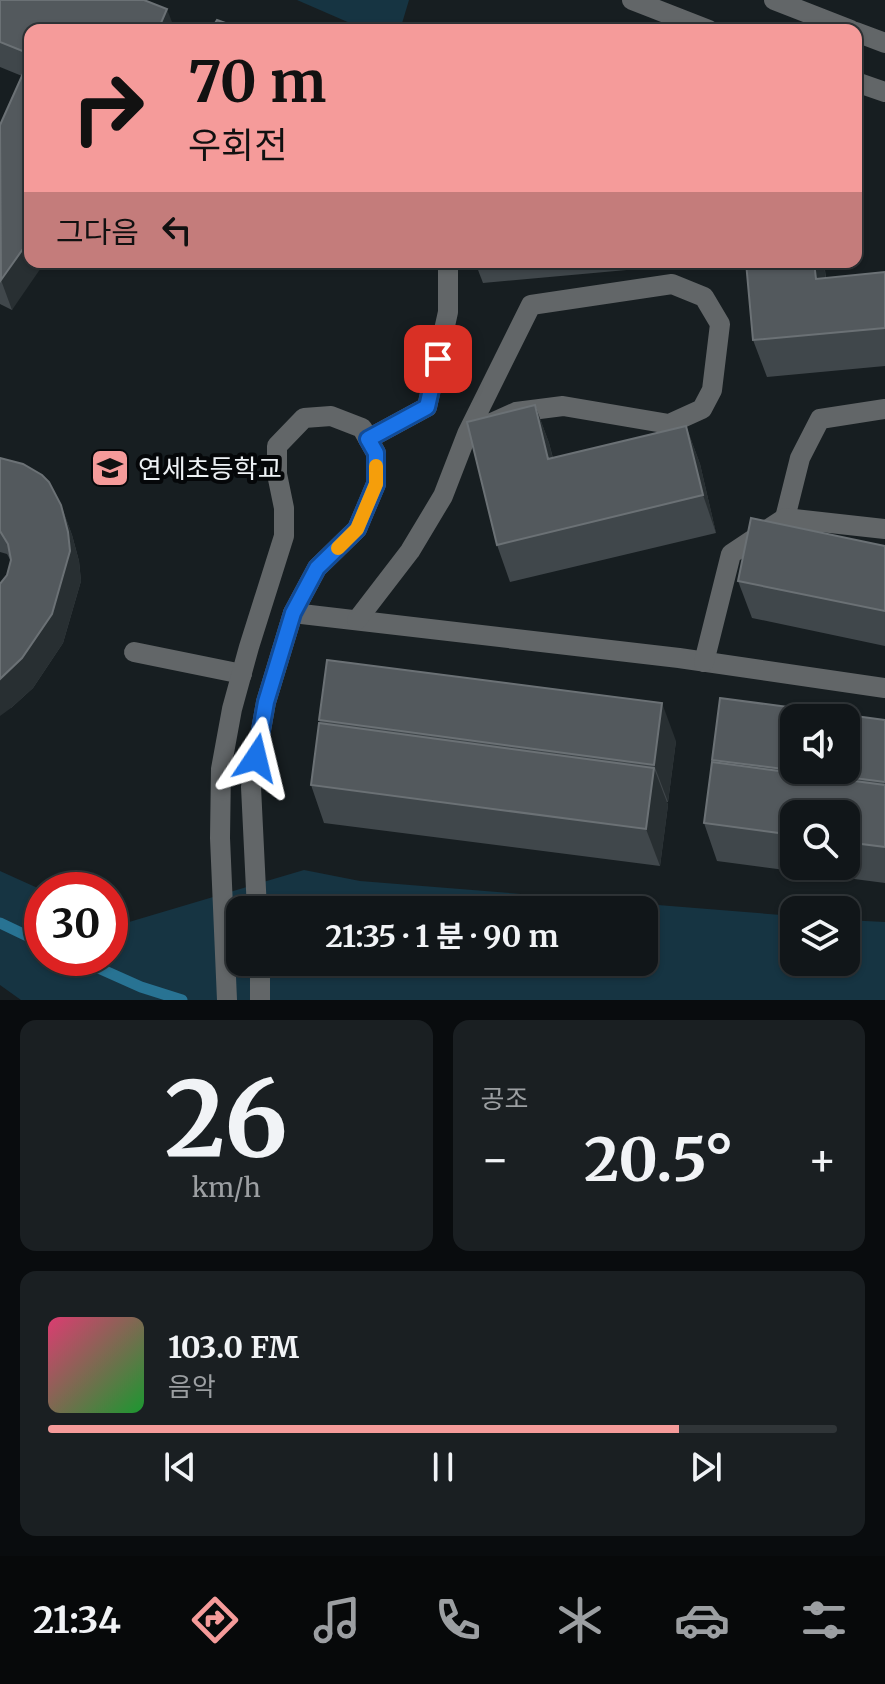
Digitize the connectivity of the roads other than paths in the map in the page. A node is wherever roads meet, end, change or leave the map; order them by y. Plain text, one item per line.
1 (632, 0) edge
2 (774, 0) edge
3 (694, 24) edge
4 (836, 24) edge
5 (862, 34) edge
6 (885, 43) edge
7 (862, 84) edge
8 (885, 92) edge
9 (448, 268) edge
10 (885, 409) edge
11 (467, 434) junction
12 (368, 439) junction
13 (785, 518) junction
14 (885, 529) edge
15 (293, 613) junction
16 (357, 620) junction
17 (134, 652) dead end
18 (704, 662) junction
19 (242, 674) junction
20 (885, 688) edge
21 (256, 896) edge
22 (260, 976) edge
23 (227, 1000) edge
24 (260, 1000) edge

1 - 3 street
2 - 4 street
5 - 6 street
7 - 8 street
9 - 12 street
10 - 13 street
11 - 11 street
11 - 16 street
12 - 15 street
12 - 19 street
13 - 14 street
13 - 18 street
15 - 16 street
15 - 21 street
16 - 18 street
17 - 19 street
18 - 20 street
19 - 23 street
22 - 24 street

